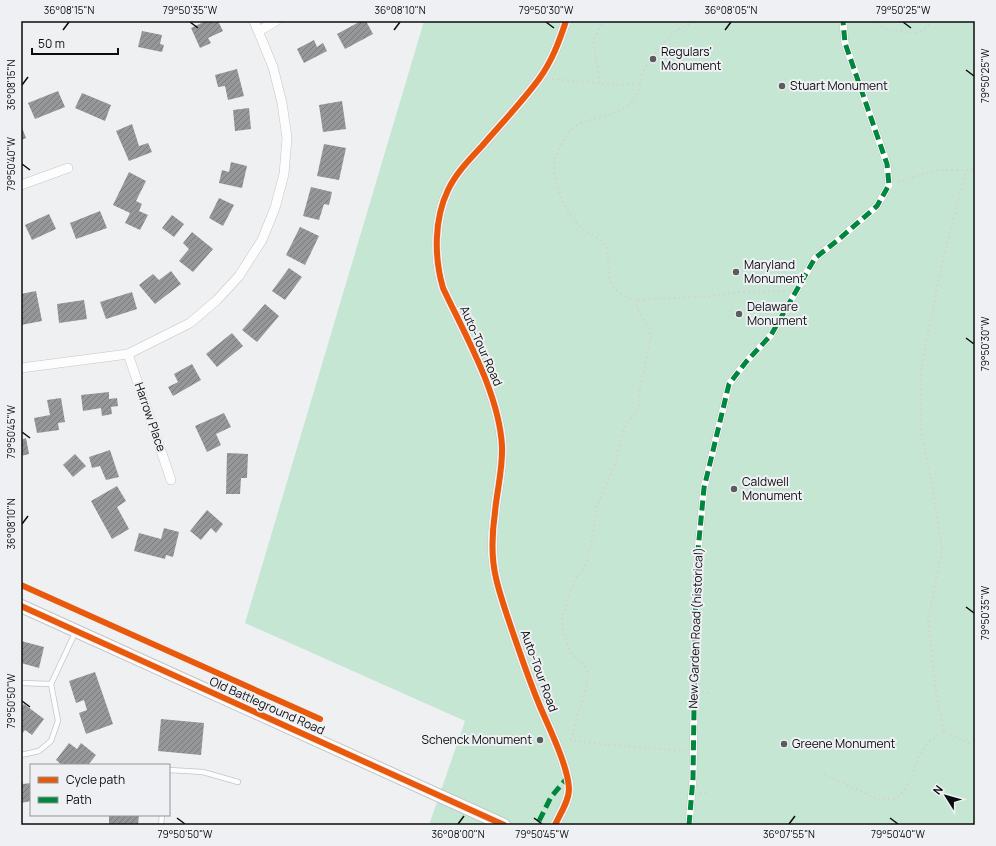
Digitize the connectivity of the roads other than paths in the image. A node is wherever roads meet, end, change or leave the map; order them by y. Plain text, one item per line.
1 (254, 21) edge
2 (276, 21) edge
3 (566, 21) edge
4 (843, 21) edge
5 (259, 31) junction
6 (68, 168) dead end
7 (21, 185) edge
8 (128, 354) junction
9 (21, 368) edge
10 (171, 480) dead end
11 (21, 606) edge
12 (76, 631) junction
13 (21, 683) edge
14 (51, 684) junction
15 (21, 755) edge
16 (170, 770) edge
17 (238, 782) dead end
18 (504, 825) edge
19 (555, 825) edge
20 (689, 825) edge

1 - 5 street
2 - 5 street
3 - 19 street, Auto-Tour Road
4 - 20 street, New Garden Road (historical)
5 - 8 street
6 - 7 street
8 - 9 street
8 - 10 street, Harrow Place
11 - 12 street, Old Battleground Road
12 - 14 lane
12 - 18 street, Old Battleground Road
13 - 14 lane
14 - 15 lane
16 - 17 lane

